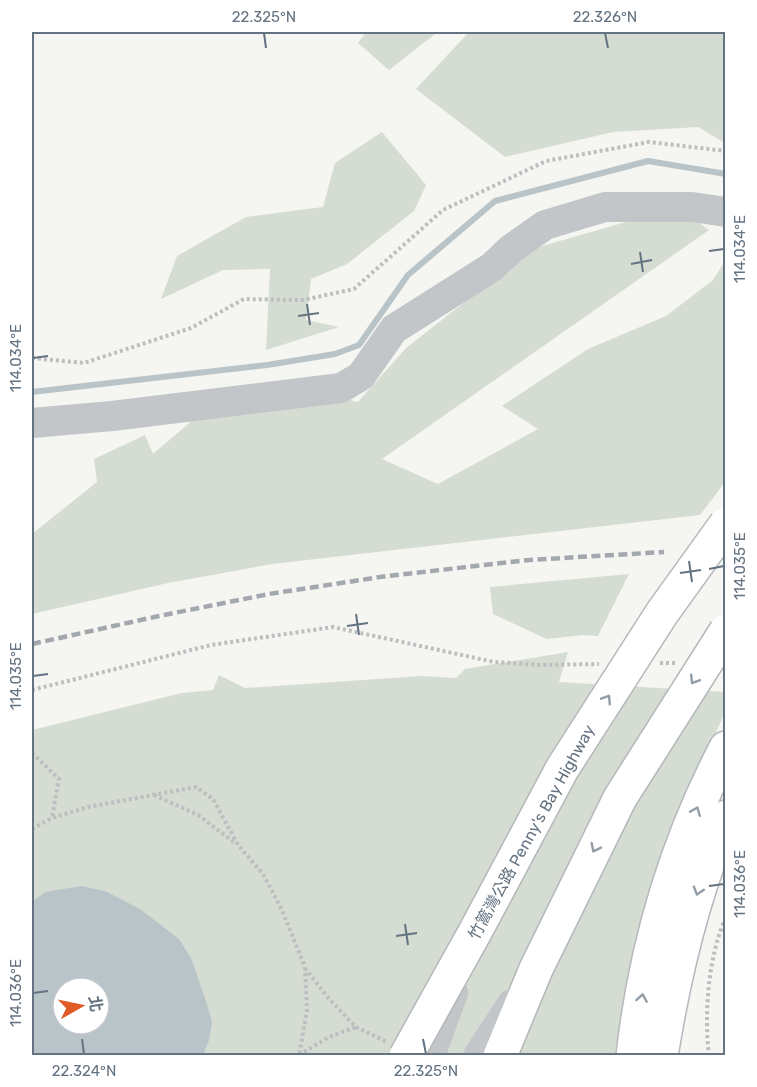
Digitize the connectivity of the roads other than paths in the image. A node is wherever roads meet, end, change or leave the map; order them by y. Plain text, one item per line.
1 (726, 212) edge
2 (32, 423) edge
3 (726, 524) edge
4 (726, 631) edge
5 (726, 748) edge
6 (726, 817) edge
7 (475, 932) junction
8 (536, 969) junction
9 (400, 1051) edge
10 (430, 1056) edge
11 (478, 1056) edge
12 (500, 1056) edge
13 (633, 1056) edge
14 (661, 1056) edge

1 - 2 lane
7 -> 3 main road, 竹篙灣公路 Penny's Bay Highway, bridge
4 -> 8 main road, bridge
13 -> 5 main road
6 -> 14 main road
7 - 9 main road, 竹篙灣公路 Penny's Bay Highway, bridge
7 - 10 lane, bridge
8 - 11 lane
8 - 12 main road

